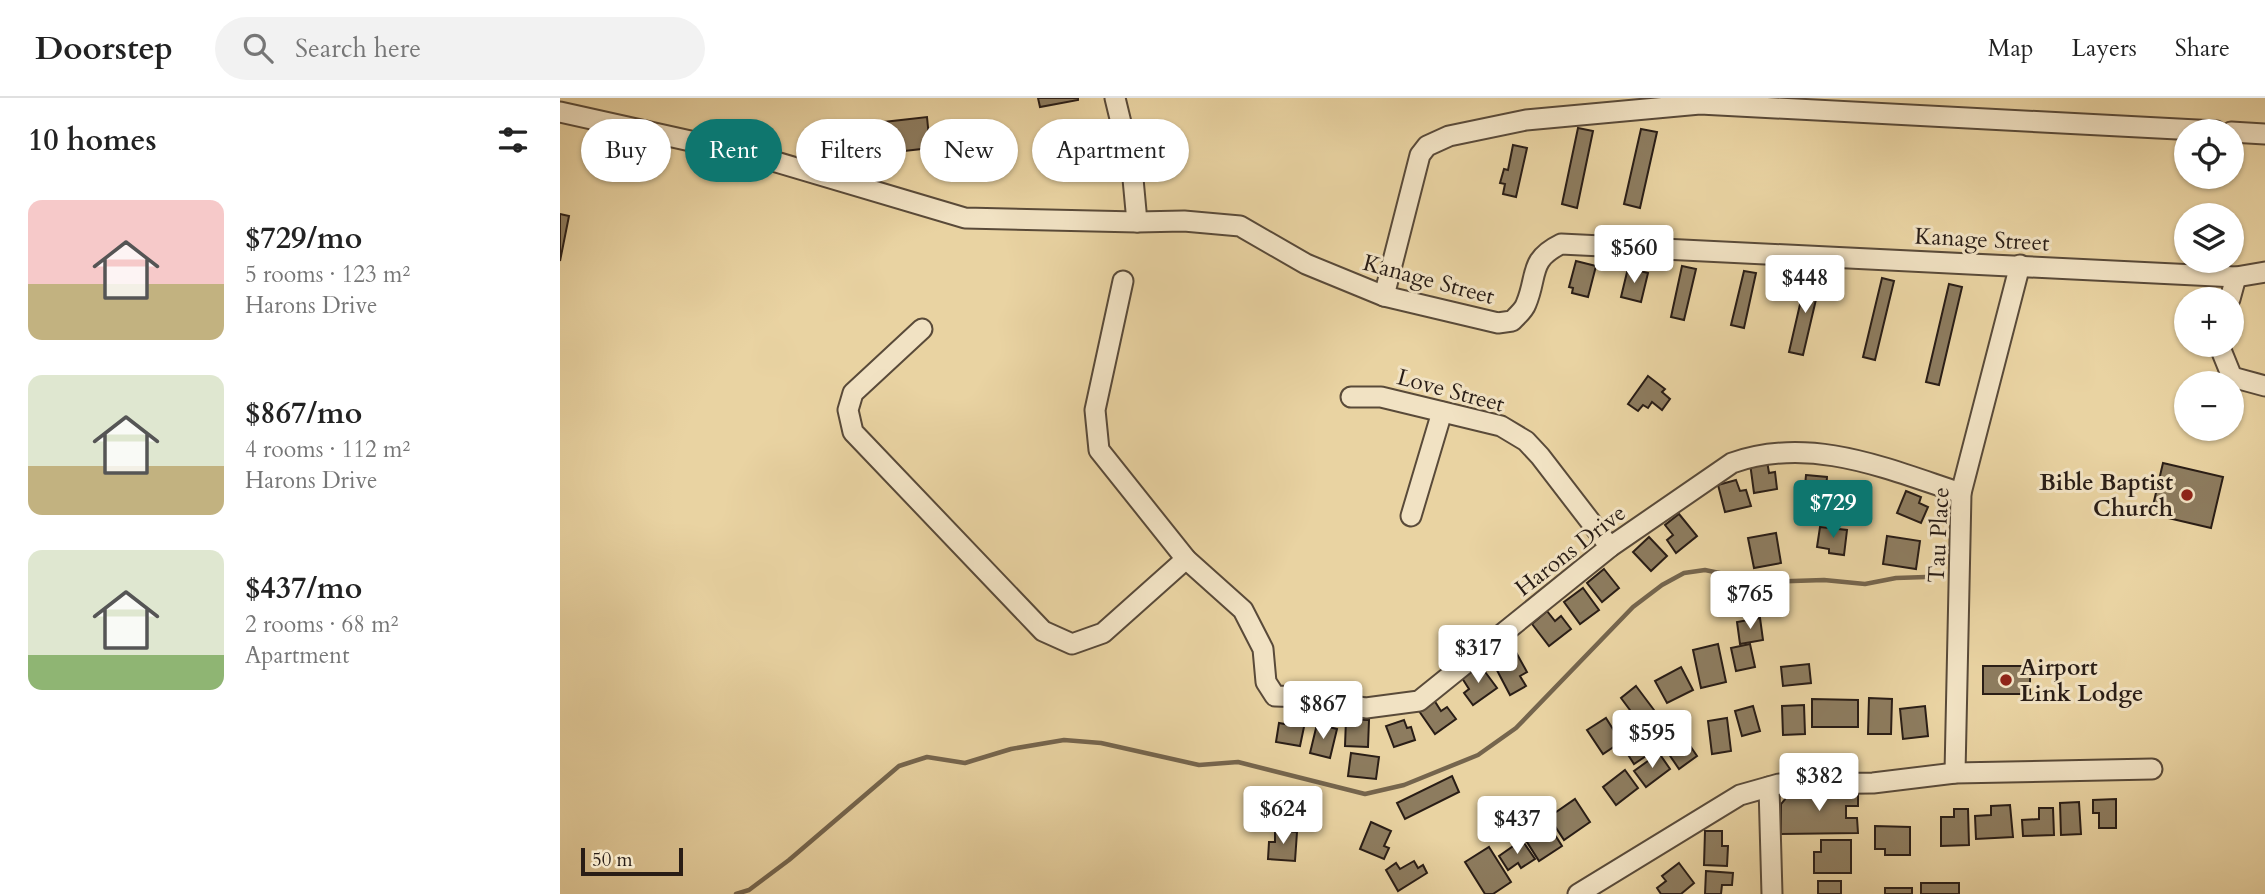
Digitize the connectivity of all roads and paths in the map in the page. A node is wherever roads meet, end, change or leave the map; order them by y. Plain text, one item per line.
1 (1115, 98) edge
2 (560, 111) edge
3 (2174, 129) edge
4 (2244, 133) edge
5 (2265, 134) edge
6 (1137, 222) junction
7 (2020, 265) junction
8 (2265, 272) edge
9 (2235, 277) junction
10 (1123, 281) dead end
11 (2233, 287) edge
12 (1384, 296) junction
13 (922, 329) dead end
14 (2224, 357) edge
15 (2265, 386) edge
16 (1350, 397) dead end
17 (1442, 412) junction
18 (1961, 493) junction
19 (1411, 516) dead end
20 (1610, 547) junction
21 (1186, 559) junction
22 (2152, 769) dead end
23 (1955, 773) junction
24 (1769, 787) junction
25 (1577, 894) edge
26 (1772, 894) edge

1 - 6 street
2 - 6 street, Kanage Street
3 - 12 street
4 - 5 street
6 - 12 street, Kanage Street
7 - 9 street, Kanage Street
7 - 12 street, Kanage Street
7 - 18 street, Tau Place
8 - 9 street, Kanage Street
9 - 11 street
10 - 21 street, Harons Drive
13 - 21 street
14 - 15 street
16 - 17 street, Love Street
17 - 19 street
17 - 20 street, Love Street
18 - 20 street, Harons Drive
18 - 23 street, Tau Place
20 - 21 street, Harons Drive
22 - 23 street
23 - 24 street
24 - 25 street
24 - 26 street

